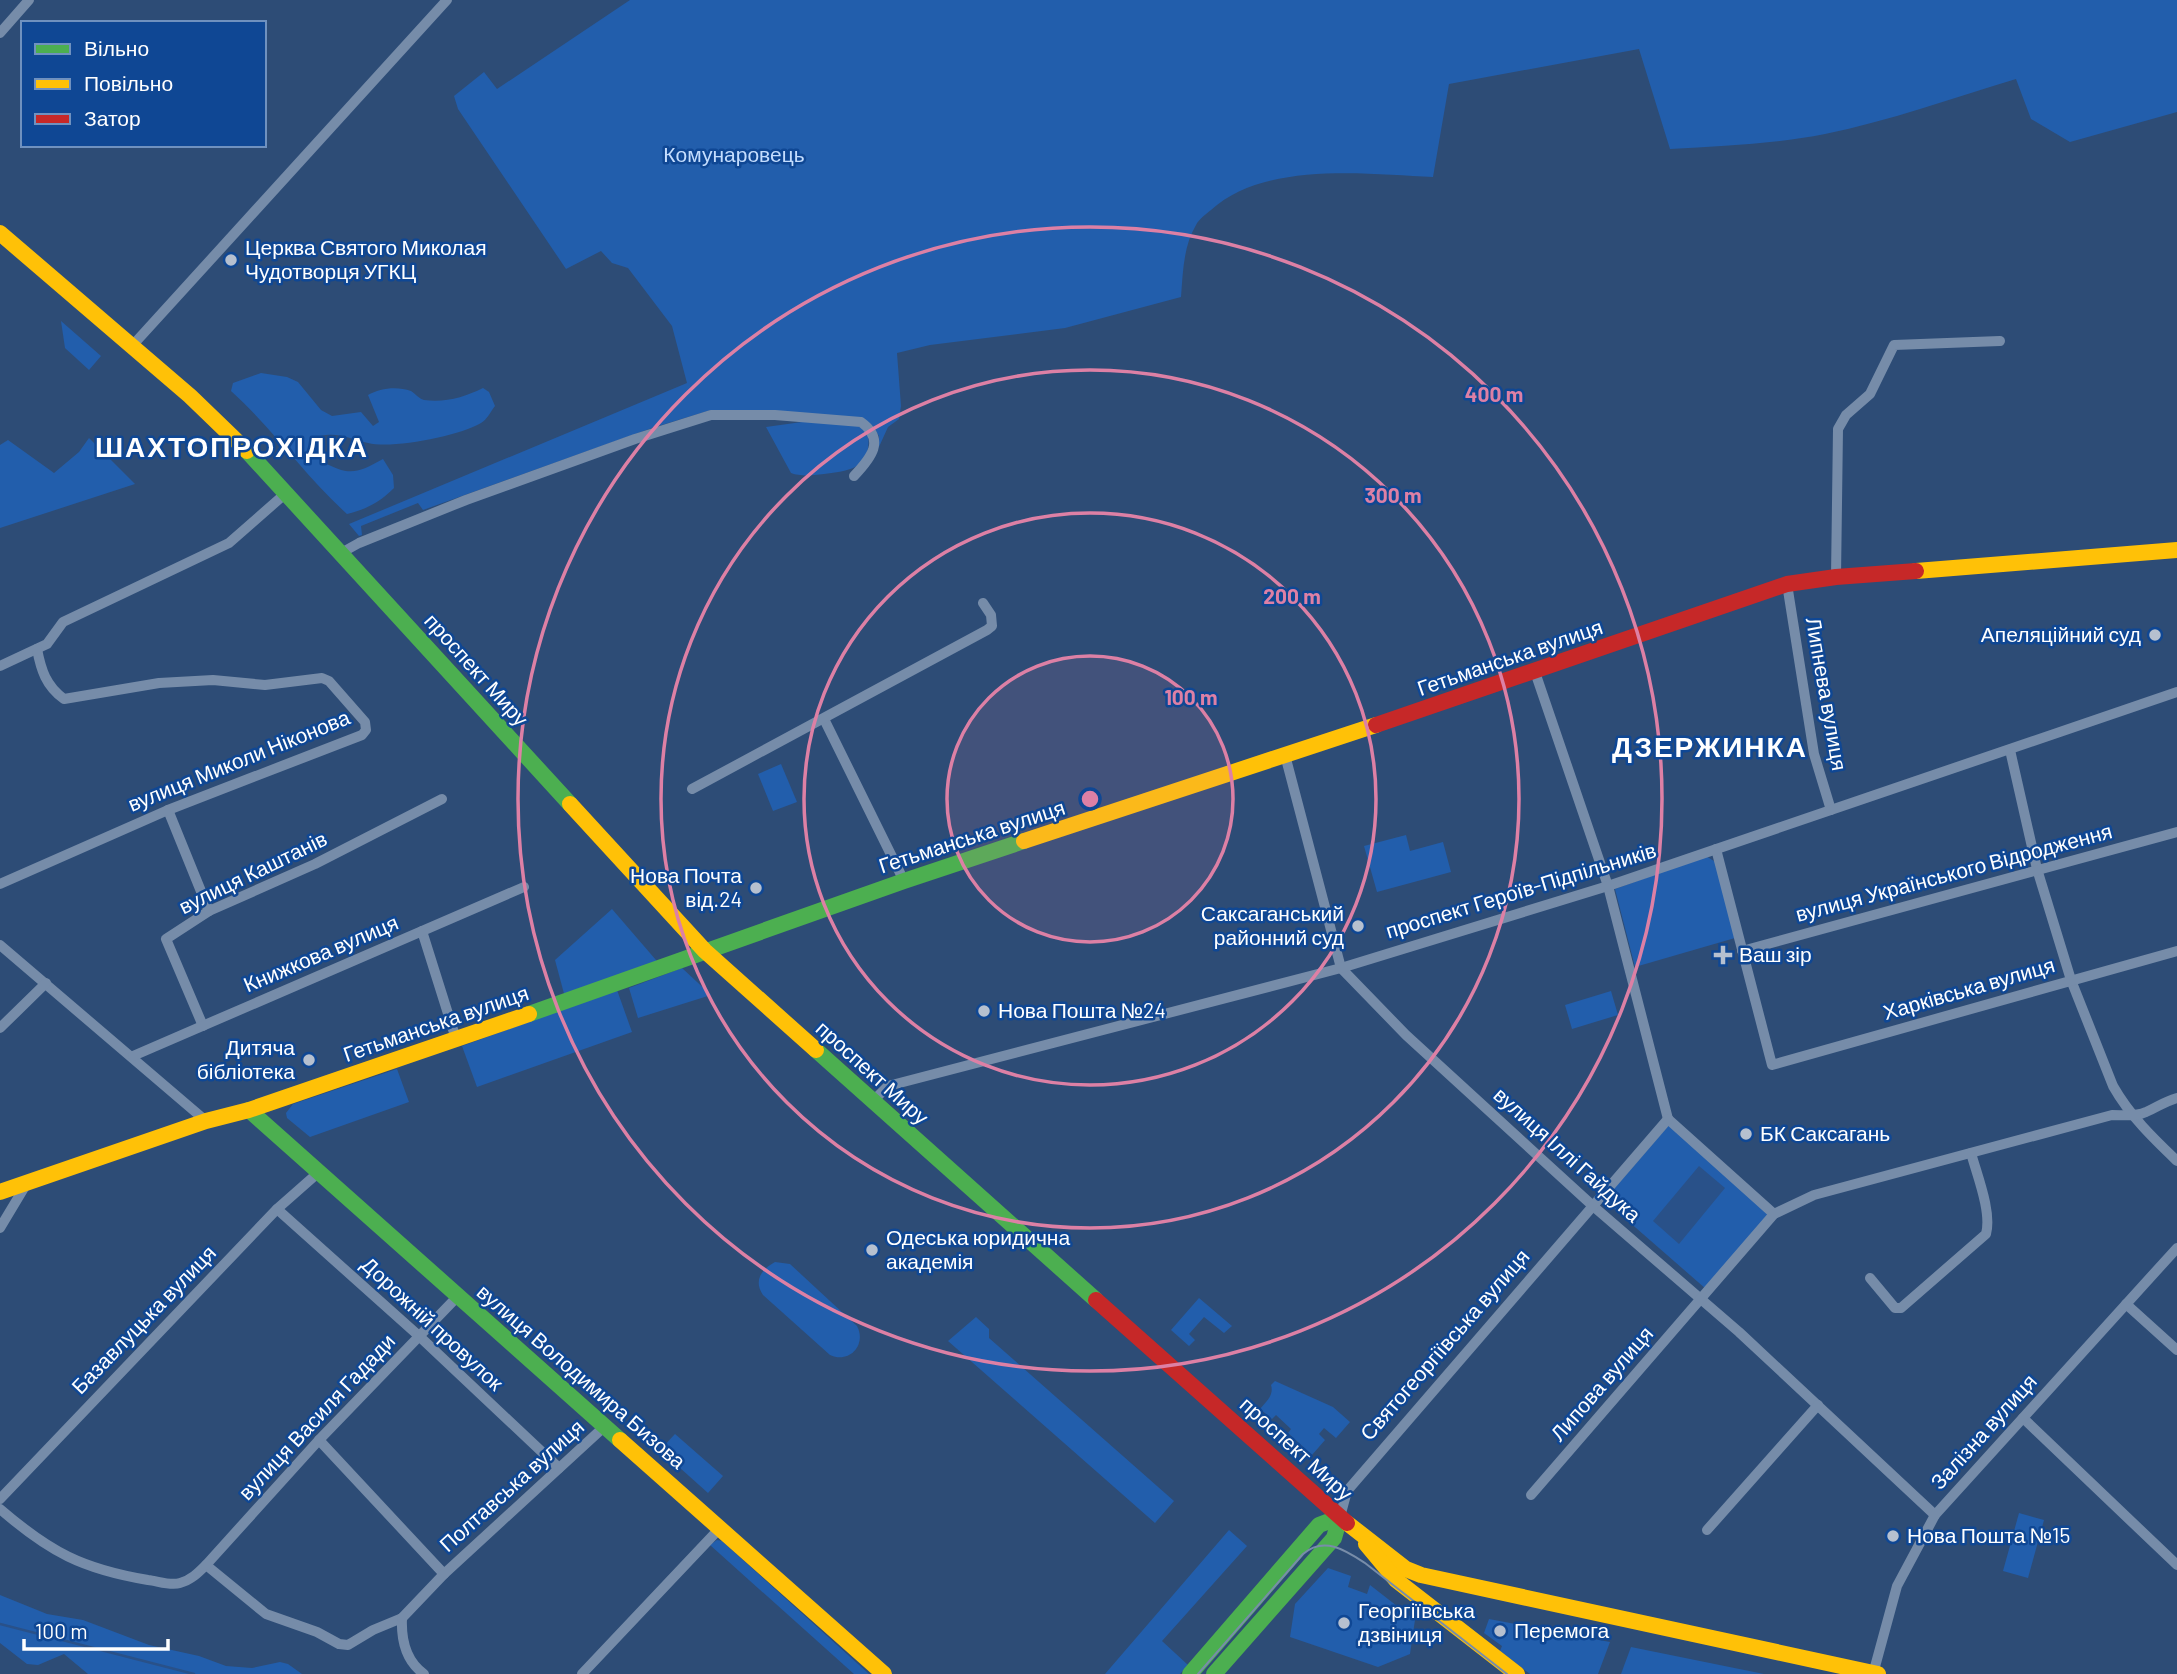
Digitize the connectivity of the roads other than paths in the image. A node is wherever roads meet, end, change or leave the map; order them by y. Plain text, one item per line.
1 (29, 0) edge
2 (447, 0) edge
3 (0, 33) edge
4 (0, 233) edge
5 (2000, 341) dead end
6 (132, 346) junction
7 (854, 476) dead end
8 (286, 493) junction
9 (2177, 550) edge
10 (341, 553) junction
11 (1836, 577) junction
12 (1787, 584) junction
13 (983, 603) dead end
14 (37, 649) junction
15 (0, 666) edge
16 (1535, 672) junction
17 (2177, 693) edge
18 (824, 719) junction
19 (2010, 750) junction
20 (1285, 755) junction
21 (692, 789) dead end
22 (442, 799) dead end
23 (168, 810) junction
24 (1831, 810) junction
25 (2177, 832) edge
26 (1716, 849) junction
27 (2037, 869) junction
28 (904, 881) junction
29 (0, 884) edge
30 (1608, 886) junction
31 (524, 887) dead end
32 (209, 911) junction
33 (422, 931) junction
34 (0, 945) edge
35 (705, 951) junction
36 (1742, 951) junction
37 (2177, 951) edge
38 (1341, 968) junction
39 (2071, 980) junction
40 (46, 983) junction
41 (203, 1026) junction
42 (0, 1028) edge
43 (456, 1040) junction
44 (133, 1056) junction
45 (2177, 1098) edge
46 (872, 1102) junction
47 (249, 1110) junction
48 (2133, 1116) junction
49 (1668, 1119) junction
50 (206, 1121) junction
51 (1971, 1153) junction
52 (2177, 1161) edge
53 (319, 1172) junction
54 (27, 1183) junction
55 (0, 1192) edge
56 (1593, 1206) junction
57 (277, 1209) junction
58 (1774, 1214) junction
59 (0, 1228) edge
60 (2177, 1248) edge
61 (1870, 1278) dead end
62 (458, 1296) junction
63 (1702, 1298) junction
64 (2126, 1304) junction
65 (419, 1336) junction
66 (2177, 1350) edge
67 (1818, 1405) junction
68 (2024, 1418) junction
69 (605, 1426) junction
70 (319, 1440) junction
71 (559, 1468) junction
72 (1531, 1495) dead end
73 (0, 1499) edge
74 (0, 1508) edge
75 (1935, 1515) junction
76 (1340, 1517) junction
77 (720, 1528) junction
78 (1707, 1530) dead end
79 (1356, 1531) junction
80 (206, 1565) junction
81 (2177, 1565) edge
82 (444, 1574) junction
83 (402, 1618) junction
84 (424, 1674) edge
85 (582, 1674) edge
86 (884, 1674) edge
87 (1190, 1674) edge
88 (1214, 1674) edge
89 (1517, 1674) edge
90 (1875, 1674) edge

1 - 3 street
2 - 6 street
4 - 6 street, проспект Миру
5 - 11 street
6 - 8 street, проспект Миру
7 - 10 street
8 - 10 street, проспект Миру
8 - 14 street
9 - 11 street, Гетьманська вулиця
10 - 35 street, проспект Миру
11 - 12 street, Гетьманська вулиця
12 - 16 street, Гетьманська вулиця
12 - 24 street, Липнева вулиця
13 - 18 street
14 - 15 street
14 - 23 street, вулиця Миколи Ніконова
16 - 20 street, Гетьманська вулиця
16 - 30 street
17 - 19 street, проспект Героїв-Підпільників
18 - 21 street
18 - 28 street
19 - 24 street, проспект Героїв-Підпільників
19 - 27 street
20 - 28 street, Гетьманська вулиця
20 - 38 street, вулиця Іллі Гайдука
22 - 32 street, вулиця Каштанів
23 - 29 street, вулиця Миколи Ніконова
23 - 32 street
24 - 26 street, проспект Героїв-Підпільників
25 - 27 street, вулиця Українського Відродження
26 - 30 street, проспект Героїв-Підпільників
26 - 36 street
27 - 36 street, вулиця Українського Відродження
27 - 39 street
28 - 35 street, Гетьманська вулиця
30 - 38 street, проспект Героїв-Підпільників
30 - 49 street
31 - 33 street, Книжкова вулиця
32 - 41 street, вулиця Каштанів
33 - 41 street, Книжкова вулиця
33 - 43 street
34 - 40 street
35 - 43 street, Гетьманська вулиця
35 - 46 street, проспект Миру
36 - 39 street, Харківська вулиця
37 - 39 street, Харківська вулиця
38 - 46 street, проспект Героїв-Підпільників
38 - 56 street, вулиця Іллі Гайдука
39 - 48 street
40 - 42 street
40 - 44 street
41 - 44 street, Книжкова вулиця
43 - 47 street, Гетьманська вулиця
44 - 50 street
45 - 48 street
46 - 76 street, проспект Миру
47 - 50 street, Гетьманська вулиця
47 - 53 street, вулиця Володимира Бизова
48 - 51 street
48 - 52 street
49 - 56 street, Святогеоргіївська вулиця
49 - 58 street
50 - 54 street, Гетьманська вулиця
51 - 58 street
51 - 61 street
53 - 57 street, Базавлуцька вулиця
53 - 62 street, вулиця Володимира Бизова
54 - 55 street, Гетьманська вулиця
54 - 59 street
56 - 63 street, вулиця Іллі Гайдука
56 - 76 street, Святогеоргіївська вулиця
57 - 65 street, Дорожній провулок
57 - 73 street, Базавлуцька вулиця
58 - 63 street, Липова вулиця
60 - 64 street, Залізна вулиця
62 - 65 street, вулиця Василя Гадади
62 - 69 street, вулиця Володимира Бизова
63 - 67 street, вулиця Іллі Гайдука
63 - 72 street, Липова вулиця
64 - 66 street
64 - 68 street, Залізна вулиця
65 - 70 street, вулиця Василя Гадади
65 - 71 street, Дорожній провулок
67 - 75 street, вулиця Іллі Гайдука
67 - 78 street
68 - 75 street, Залізна вулиця
68 - 81 street
69 - 71 street, Полтавська вулиця
69 - 77 street, вулиця Володимира Бизова
70 - 80 street, вулиця Василя Гадади
70 - 82 street, Полтавська вулиця
71 - 82 street, Полтавська вулиця
74 - 80 street, вулиця Василя Гадади
75 - 90 street, Залізна вулиця
76 - 79 street, проспект Миру
76 - 87 street
76 - 88 street, Святогеоргіївська вулиця
77 - 85 street
77 - 86 street, вулиця Володимира Бизова
79 - 89 street
79 - 90 street, проспект Миру
80 - 83 street
82 - 83 street, Полтавська вулиця
83 - 84 street

